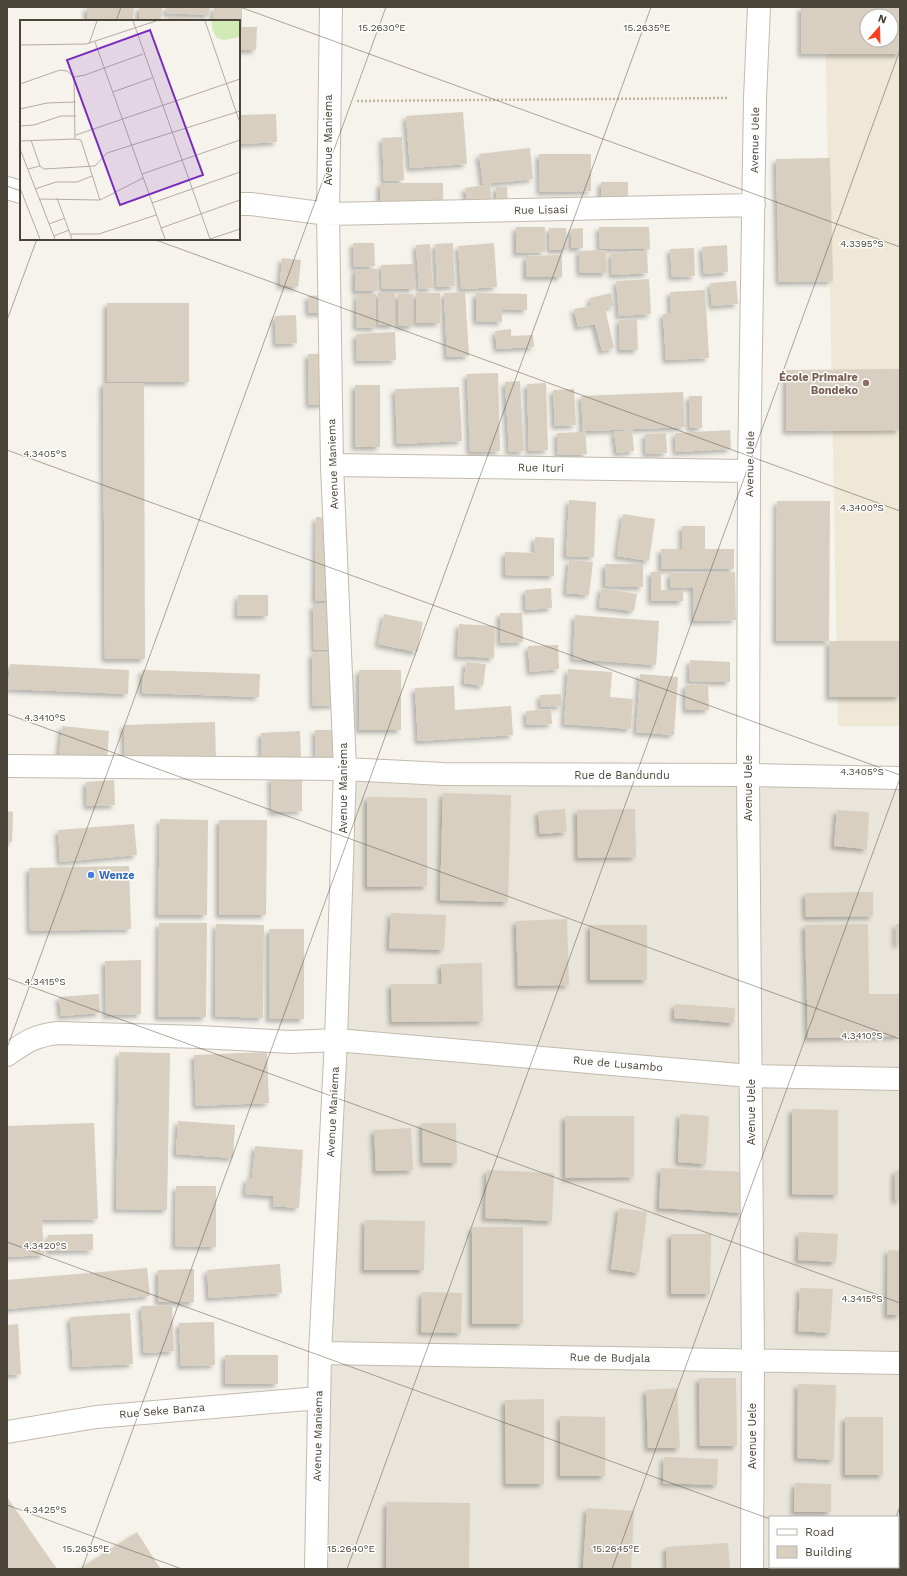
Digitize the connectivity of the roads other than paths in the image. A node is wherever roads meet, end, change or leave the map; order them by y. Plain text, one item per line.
1 (331, 7) edge
2 (759, 7) edge
3 (7, 188) edge
4 (20, 192) edge
5 (240, 204) edge
6 (754, 205) junction
7 (328, 214) junction
8 (332, 466) junction
9 (750, 471) junction
10 (7, 766) edge
11 (345, 769) junction
12 (748, 776) junction
13 (900, 778) edge
14 (336, 1040) junction
15 (7, 1055) edge
16 (750, 1076) junction
17 (900, 1079) edge
18 (320, 1353) junction
19 (753, 1360) junction
20 (900, 1362) edge
21 (319, 1398) junction
22 (7, 1432) edge
23 (316, 1569) edge
24 (752, 1569) edge

1 - 7 street, Avenue Maniema
2 - 6 street, Avenue Uele
3 - 4 street
5 - 7 street, Rue Lisasi
6 - 7 street, Rue Lisasi
6 - 9 street, Avenue Uele
7 - 8 street, Avenue Maniema
8 - 9 street, Rue Ituri
8 - 11 street, Avenue Maniema
9 - 12 street, Avenue Uele
10 - 11 street, Rue de Bandundu
11 - 12 street, Rue de Bandundu
11 - 14 street, Avenue Maniema
12 - 13 street, Rue de Bandundu
12 - 16 street, Avenue Uele
14 - 15 street, Rue de Lusambo
14 - 16 street, Rue de Lusambo
14 - 18 street, Avenue Maniema
16 - 17 street, Rue de Lusambo
16 - 19 street, Avenue Uele
18 - 19 street, Rue de Budjala
18 - 21 street, Avenue Maniema
19 - 20 street, Rue de Budjala
19 - 24 street, Avenue Uele
21 - 22 street, Rue Seke Banza
21 - 23 street, Avenue Maniema

